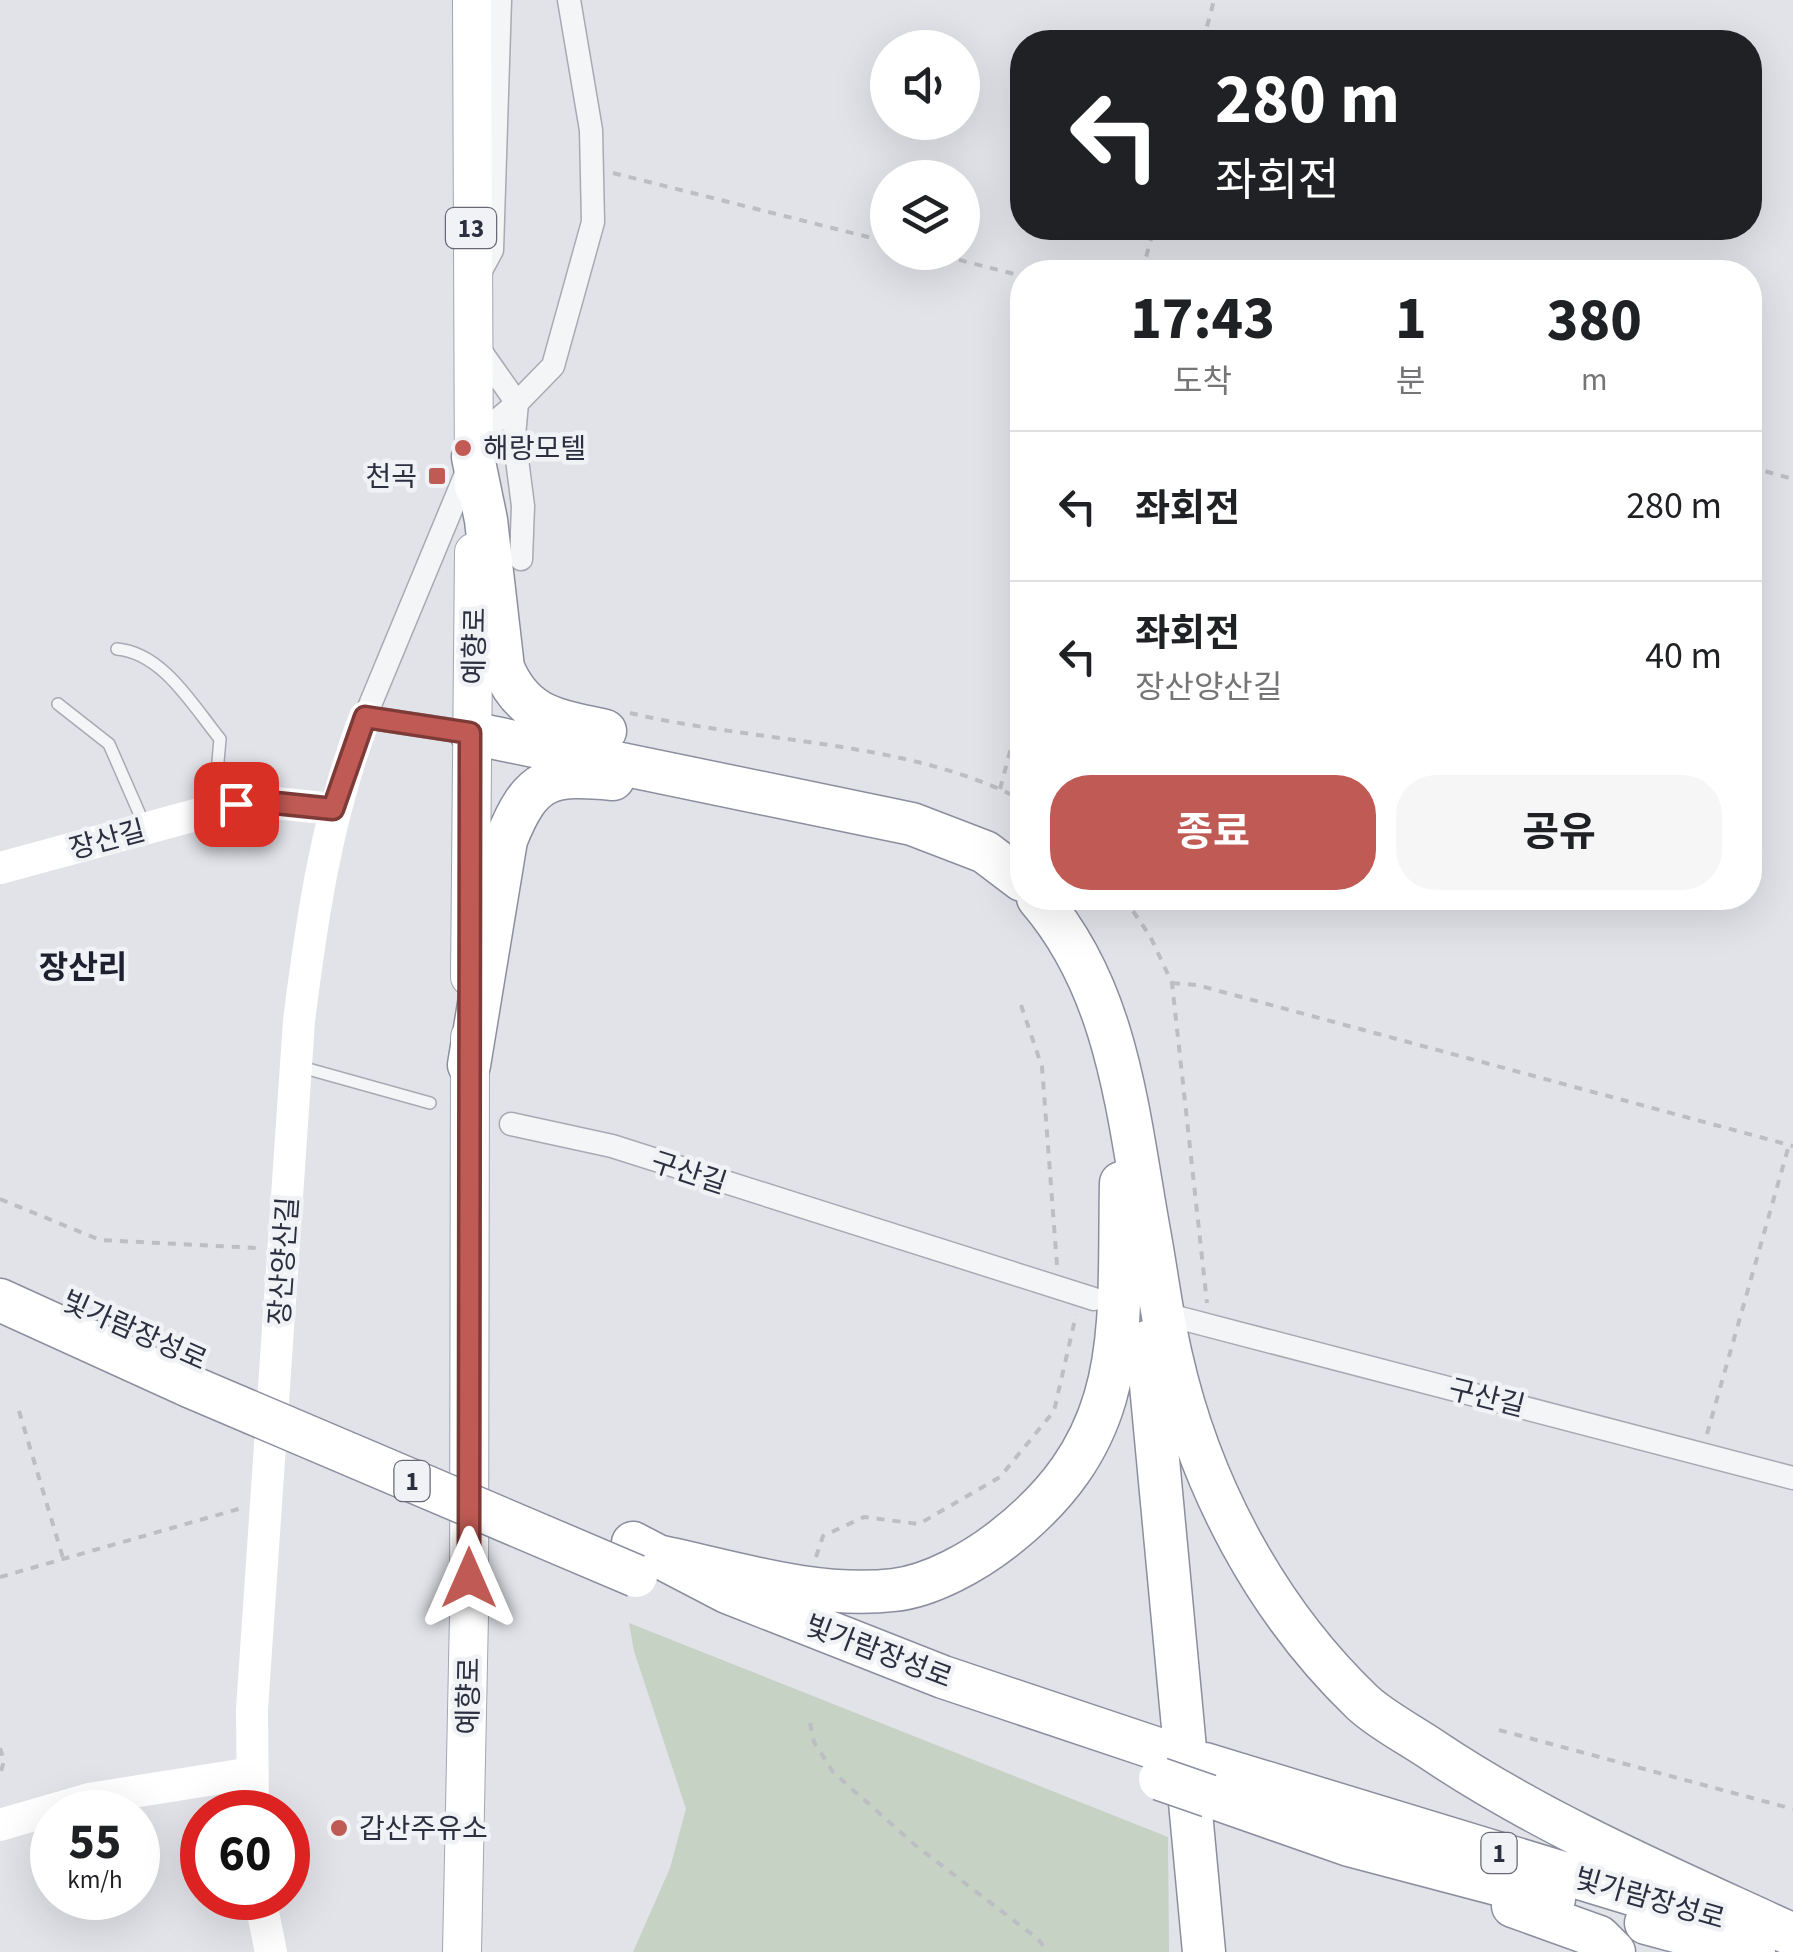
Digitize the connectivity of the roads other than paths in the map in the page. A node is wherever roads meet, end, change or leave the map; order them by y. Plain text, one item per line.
1 (472, 0) edge
2 (500, 0) edge
3 (569, 0) edge
4 (471, 288) junction
5 (472, 338) junction
6 (516, 403) junction
7 (474, 449) junction
8 (521, 559) dead end
9 (117, 650) dead end
10 (58, 704) dead end
11 (365, 717) junction
12 (470, 733) junction
13 (778, 794) junction
14 (333, 809) junction
15 (214, 810) junction
16 (146, 828) junction
17 (0, 868) edge
18 (1010, 871) edge
19 (1047, 910) edge
20 (470, 1065) junction
21 (296, 1066) junction
22 (1123, 1087) junction
23 (430, 1103) dead end
24 (511, 1124) dead end
25 (0, 1269) edge
26 (1077, 1295) road end
27 (0, 1300) edge
28 (1180, 1318) dead end
29 (188, 1371) junction
30 (1793, 1478) edge
31 (644, 1559) junction
32 (252, 1773) junction
33 (1207, 1780) junction
34 (252, 1790) edge
35 (0, 1825) edge
36 (1348, 1845) junction
37 (264, 1920) edge
38 (1793, 1937) edge
39 (271, 1952) edge
40 (462, 1952) edge
41 (1204, 1952) edge
42 (1614, 1952) edge
43 (1754, 1952) edge

1 - 4 main road, 예향로 / 13
2 - 4 street
3 - 6 street
4 - 5 main road, 예향로 / 13
5 - 6 street
5 - 7 main road, 예향로 / 13
6 - 7 street
6 - 8 street
7 - 11 street
7 - 12 main road, 예향로 / 13
7 - 13 highway
9 - 15 lane
10 - 16 lane
11 - 12 street
11 - 14 street, 장산양산길
12 - 13 highway
12 - 20 main road, 예향로 / 13
13 - 18 highway
13 - 20 highway
14 - 15 street, 장산길
14 - 21 street, 장산양산길
15 - 16 street, 장산길
16 - 17 street, 장산길
19 - 22 highway
20 - 40 main road, 예향로 / 13
21 - 23 lane
21 - 32 street, 장산양산길
22 - 31 highway
22 - 38 highway
22 - 41 highway
24 - 26 street, 구산길
25 - 29 highway, 빛가람장성로 / 1
27 - 29 highway, 빛가람장성로 / 1
28 - 30 street, 구산길
29 - 31 highway, 빛가람장성로 / 1, bridge
31 - 33 highway, 빛가람장성로 / 1, bridge
32 - 34 street, 장산양산길
32 - 35 street
33 - 36 highway, 빛가람장성로 / 1
33 - 38 highway, 빛가람장성로 / 1
36 - 42 highway
36 - 43 highway, 빛가람장성로 / 1
37 - 39 street

